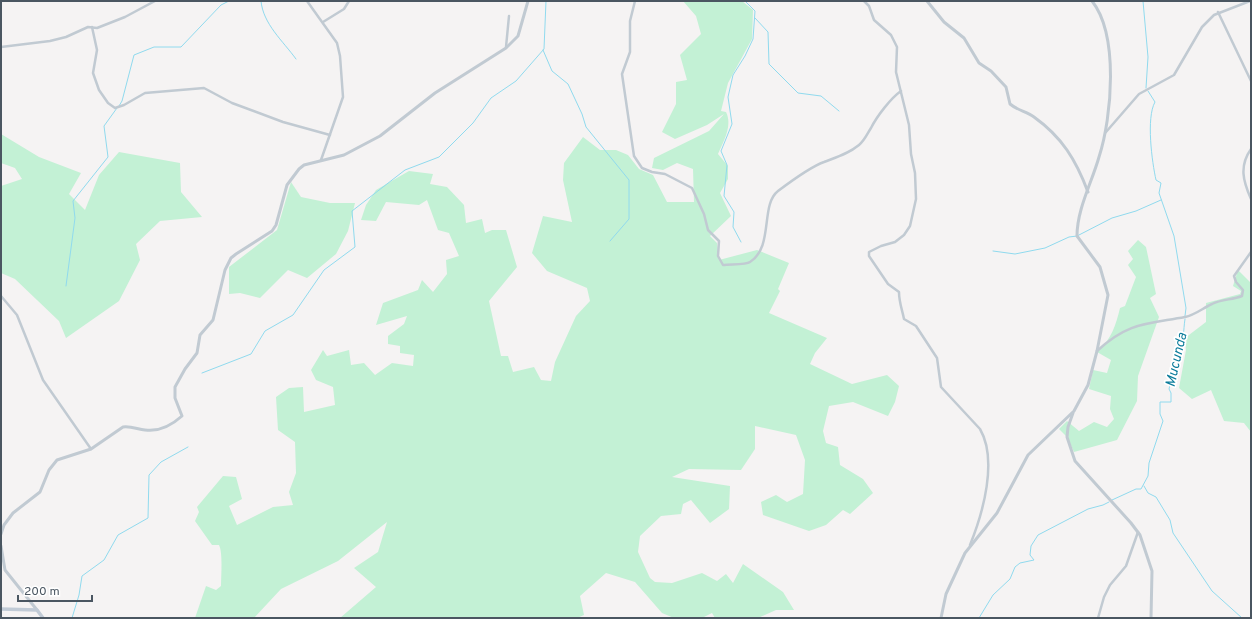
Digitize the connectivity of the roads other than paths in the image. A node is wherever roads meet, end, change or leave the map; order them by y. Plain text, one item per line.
1 (155, 1) edge
2 (307, 1) edge
3 (349, 1) edge
4 (528, 1) edge
5 (635, 1) edge
6 (864, 1) edge
7 (927, 1) edge
8 (1092, 1) edge
9 (1250, 1) edge
10 (1218, 12) junction
11 (509, 16) dead end
12 (323, 22) junction
13 (92, 27) junction
14 (1, 46) edge
15 (506, 48) junction
16 (1251, 81) edge
17 (901, 91) junction
18 (1106, 132) junction
19 (330, 135) junction
20 (1251, 149) edge
21 (321, 160) junction
22 (1088, 192) junction
23 (1251, 199) edge
24 (1251, 252) edge
25 (1, 296) edge
26 (1097, 351) junction
27 (1074, 412) junction
28 (91, 449) junction
29 (1138, 532) junction
30 (1, 534) edge
31 (1, 546) edge
32 (970, 547) junction
33 (1, 609) edge
34 (37, 610) junction
35 (43, 618) edge
36 (941, 618) edge
37 (1098, 618) edge
38 (1151, 618) edge

1 - 13 street
2 - 12 street
3 - 12 street
4 - 15 street
5 - 17 street
6 - 17 street
7 - 22 street
8 - 18 street
9 - 10 street
10 - 16 street
10 - 18 street
11 - 15 street
12 - 19 street
13 - 14 street
13 - 19 street
15 - 21 street
17 - 32 street
18 - 22 street
19 - 21 street
20 - 23 street
21 - 28 street
22 - 26 street
24 - 26 street
25 - 28 street
26 - 27 street
27 - 29 street
27 - 32 street
28 - 30 street
29 - 37 street
29 - 38 street
31 - 34 street
32 - 36 street
33 - 34 main road
34 - 35 main road

